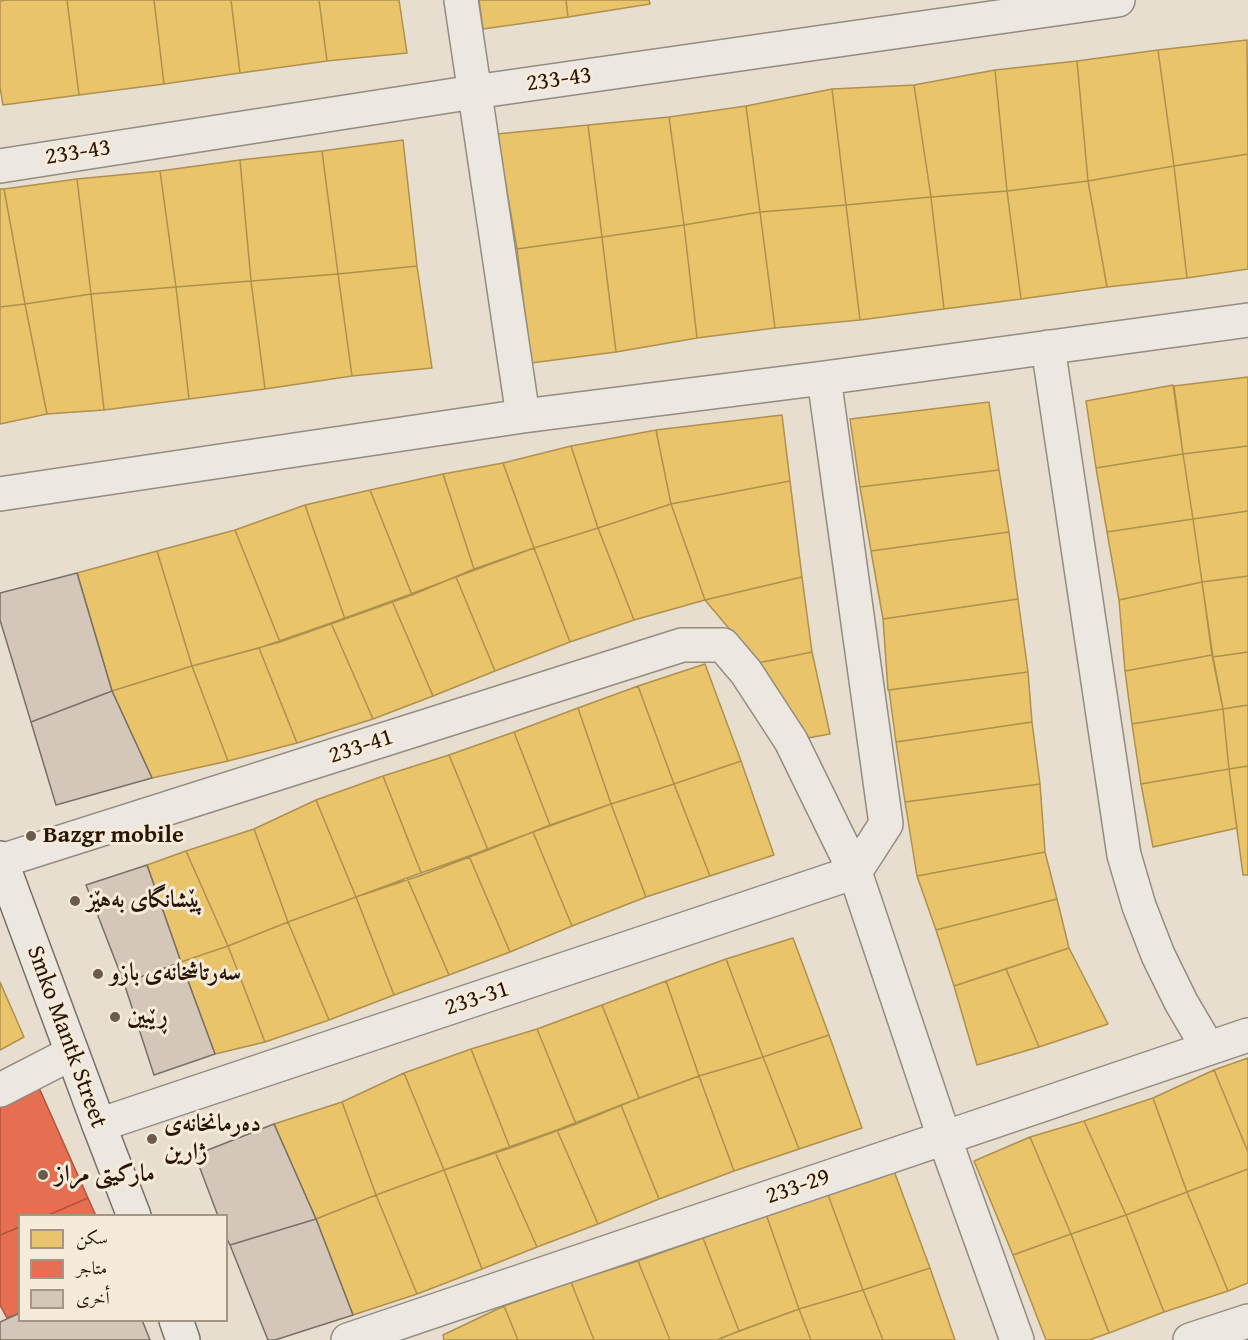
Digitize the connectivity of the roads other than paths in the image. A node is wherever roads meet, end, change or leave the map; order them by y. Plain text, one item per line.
1 (460, 0) edge
2 (1118, 0) edge
3 (474, 92) junction
4 (0, 166) edge
5 (1248, 320) edge
6 (1048, 347) junction
7 (824, 378) junction
8 (523, 416) junction
9 (0, 494) edge
10 (0, 859) edge
11 (855, 872) junction
12 (1248, 1035) edge
13 (1208, 1048) junction
14 (72, 1053) junction
15 (0, 1090) edge
16 (99, 1125) junction
17 (944, 1137) junction
18 (134, 1214) edge
19 (1248, 1321) edge
20 (177, 1322) edge
21 (183, 1340) edge
22 (348, 1340) edge
23 (1017, 1340) edge
24 (1190, 1340) edge

1 - 3 street
2 - 3 street, 233-43
3 - 4 street, 233-43
3 - 8 street
5 - 6 street
6 - 7 street
6 - 13 street
7 - 8 street
7 - 11 street
8 - 9 street
10 - 11 street, 233-41
10 - 14 street, Smko Mantk Street
11 - 16 street, 233-31
11 - 17 street
12 - 13 street, 233-29
13 - 17 street, 233-29
14 - 15 street
14 - 16 street, Smko Mantk Street
16 - 18 street, Smko Mantk Street
17 - 22 street, 233-29
17 - 23 street
19 - 24 street
20 - 21 street

